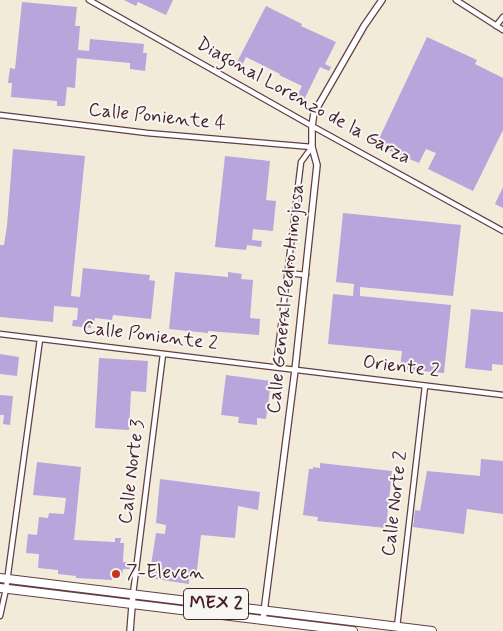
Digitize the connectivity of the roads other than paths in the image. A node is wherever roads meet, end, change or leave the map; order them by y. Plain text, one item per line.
1 (89, 0) edge
2 (382, 0) edge
3 (456, 0) edge
4 (503, 17) edge
5 (496, 26) junction
6 (503, 30) edge
7 (0, 115) edge
8 (312, 126) junction
9 (312, 147) junction
10 (503, 231) edge
11 (287, 273) junction
12 (306, 275) junction
13 (0, 334) edge
14 (40, 339) junction
15 (163, 354) junction
16 (276, 367) junction
17 (296, 370) junction
18 (425, 386) junction
19 (503, 395) edge
20 (4, 578) edge
21 (3, 588) edge
22 (133, 594) junction
23 (132, 604) junction
24 (264, 610) junction
25 (0, 616) edge
26 (263, 620) junction
27 (397, 627) junction
28 (335, 630) edge
29 (130, 631) edge
30 (354, 631) edge
31 (432, 631) edge

1 - 8 street, Diagonal Lorenzo de la Garza
2 - 8 street, Calle General Pedro Hinojosa
3 - 5 street
4 - 5 street
5 - 6 street
7 - 9 street, Calle Poniente 4
8 - 9 street, Calle General Pedro Hinojosa
8 - 10 street, Diagonal Lorenzo de la Garza
9 - 11 street
9 - 12 street, Calle General Pedro Hinojosa
11 - 12 street
11 - 16 street
12 - 17 street, Calle General Pedro Hinojosa
13 - 14 street, Calle Poniente 2
14 - 15 street, Calle Poniente 2
14 - 20 street
15 - 16 street, Calle Poniente 2
15 - 22 street, Calle Norte 3
16 - 17 street, Calle Poniente 2
17 - 18 street, Oriente 2
17 - 24 street, Calle General Pedro Hinojosa
18 - 19 street, Oriente 2
18 - 27 street, Calle Norte 2
20 - 21 street
20 - 22 main road, MEX 2
21 - 23 main road, MEX 2
21 - 25 street
22 - 23 street
22 - 24 main road, MEX 2
23 - 26 main road, MEX 2
23 - 29 street
24 - 26 street, Calle General Pedro Hinojosa
24 - 27 main road, MEX 2
26 - 28 main road, MEX 2
27 - 31 main road, MEX 2
28 - 30 main road, MEX 2

